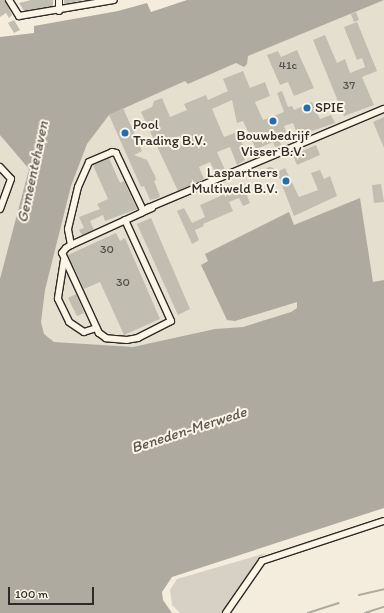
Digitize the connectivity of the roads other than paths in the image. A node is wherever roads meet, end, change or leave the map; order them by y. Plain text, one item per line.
1 (9, 0) edge
2 (59, 0) edge
3 (114, 0) edge
4 (105, 1) edge
5 (59, 11) junction
6 (384, 108) edge
7 (0, 167) edge
8 (0, 209) edge
9 (142, 212) junction
10 (125, 220) junction
11 (71, 245) junction
12 (64, 260) junction
13 (96, 328) junction
14 (384, 521) edge
15 (226, 613) edge

1 - 5 street
2 - 5 street
3 - 4 street
4 - 5 street
6 - 9 street
7 - 8 street
9 - 10 street
9 - 11 street
10 - 11 street
10 - 13 street
11 - 12 street
12 - 13 street
12 - 13 street
14 - 15 street

